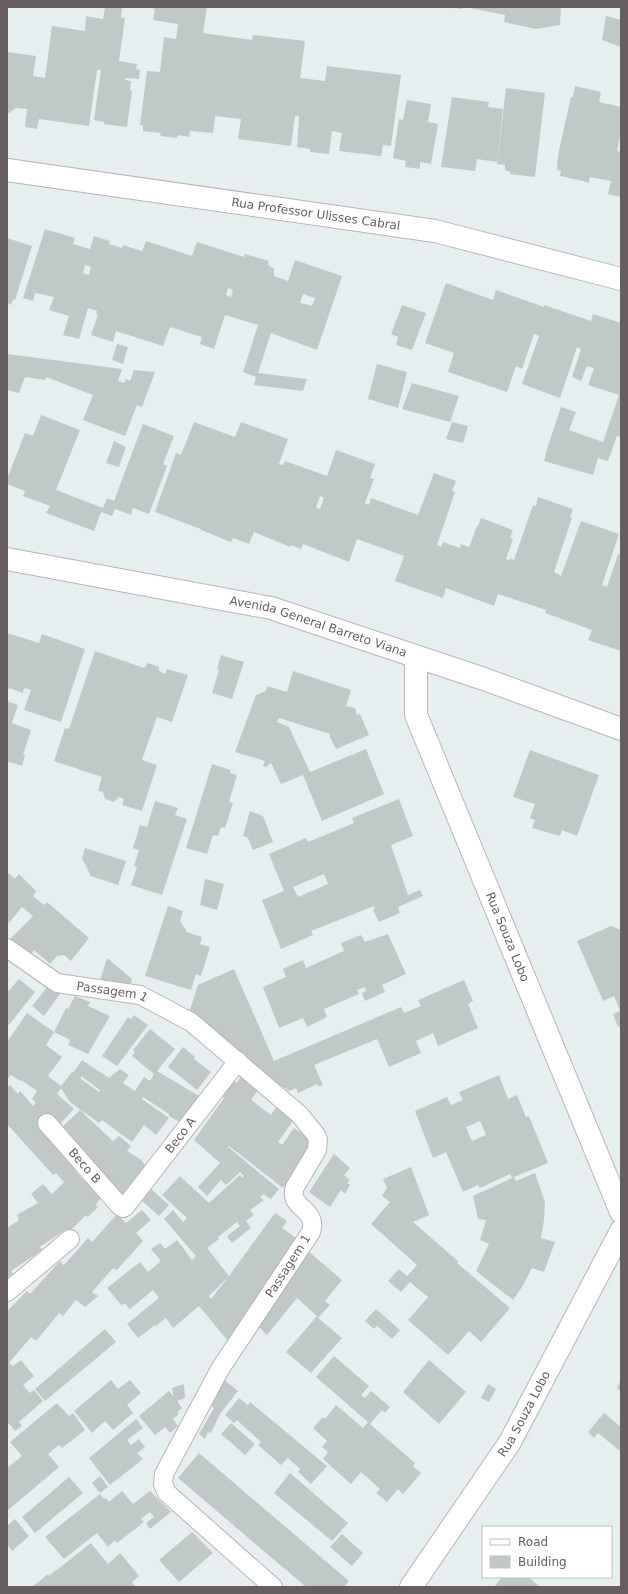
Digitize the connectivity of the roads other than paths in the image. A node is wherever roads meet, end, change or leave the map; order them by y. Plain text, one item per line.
1 (7, 170) edge
2 (621, 279) edge
3 (7, 559) edge
4 (416, 657) junction
5 (621, 729) edge
6 (7, 948) edge
7 (238, 1062) junction
8 (47, 1123) dead end
9 (123, 1208) joint
10 (621, 1212) edge
11 (621, 1231) edge
12 (70, 1239) dead end
13 (7, 1292) edge
14 (273, 1587) edge
15 (411, 1587) edge

1 - 2 street, Rua Professor Ulisses Cabral
3 - 4 street, Avenida General Barreto Viana
4 - 5 street, Avenida General Barreto Viana
4 - 10 street, Rua Souza Lobo
6 - 7 lane, Passagem 1
7 - 9 lane, Beco A
7 - 14 lane, Passagem 1
8 - 9 lane, Beco B
11 - 15 street, Rua Souza Lobo
12 - 13 lane

